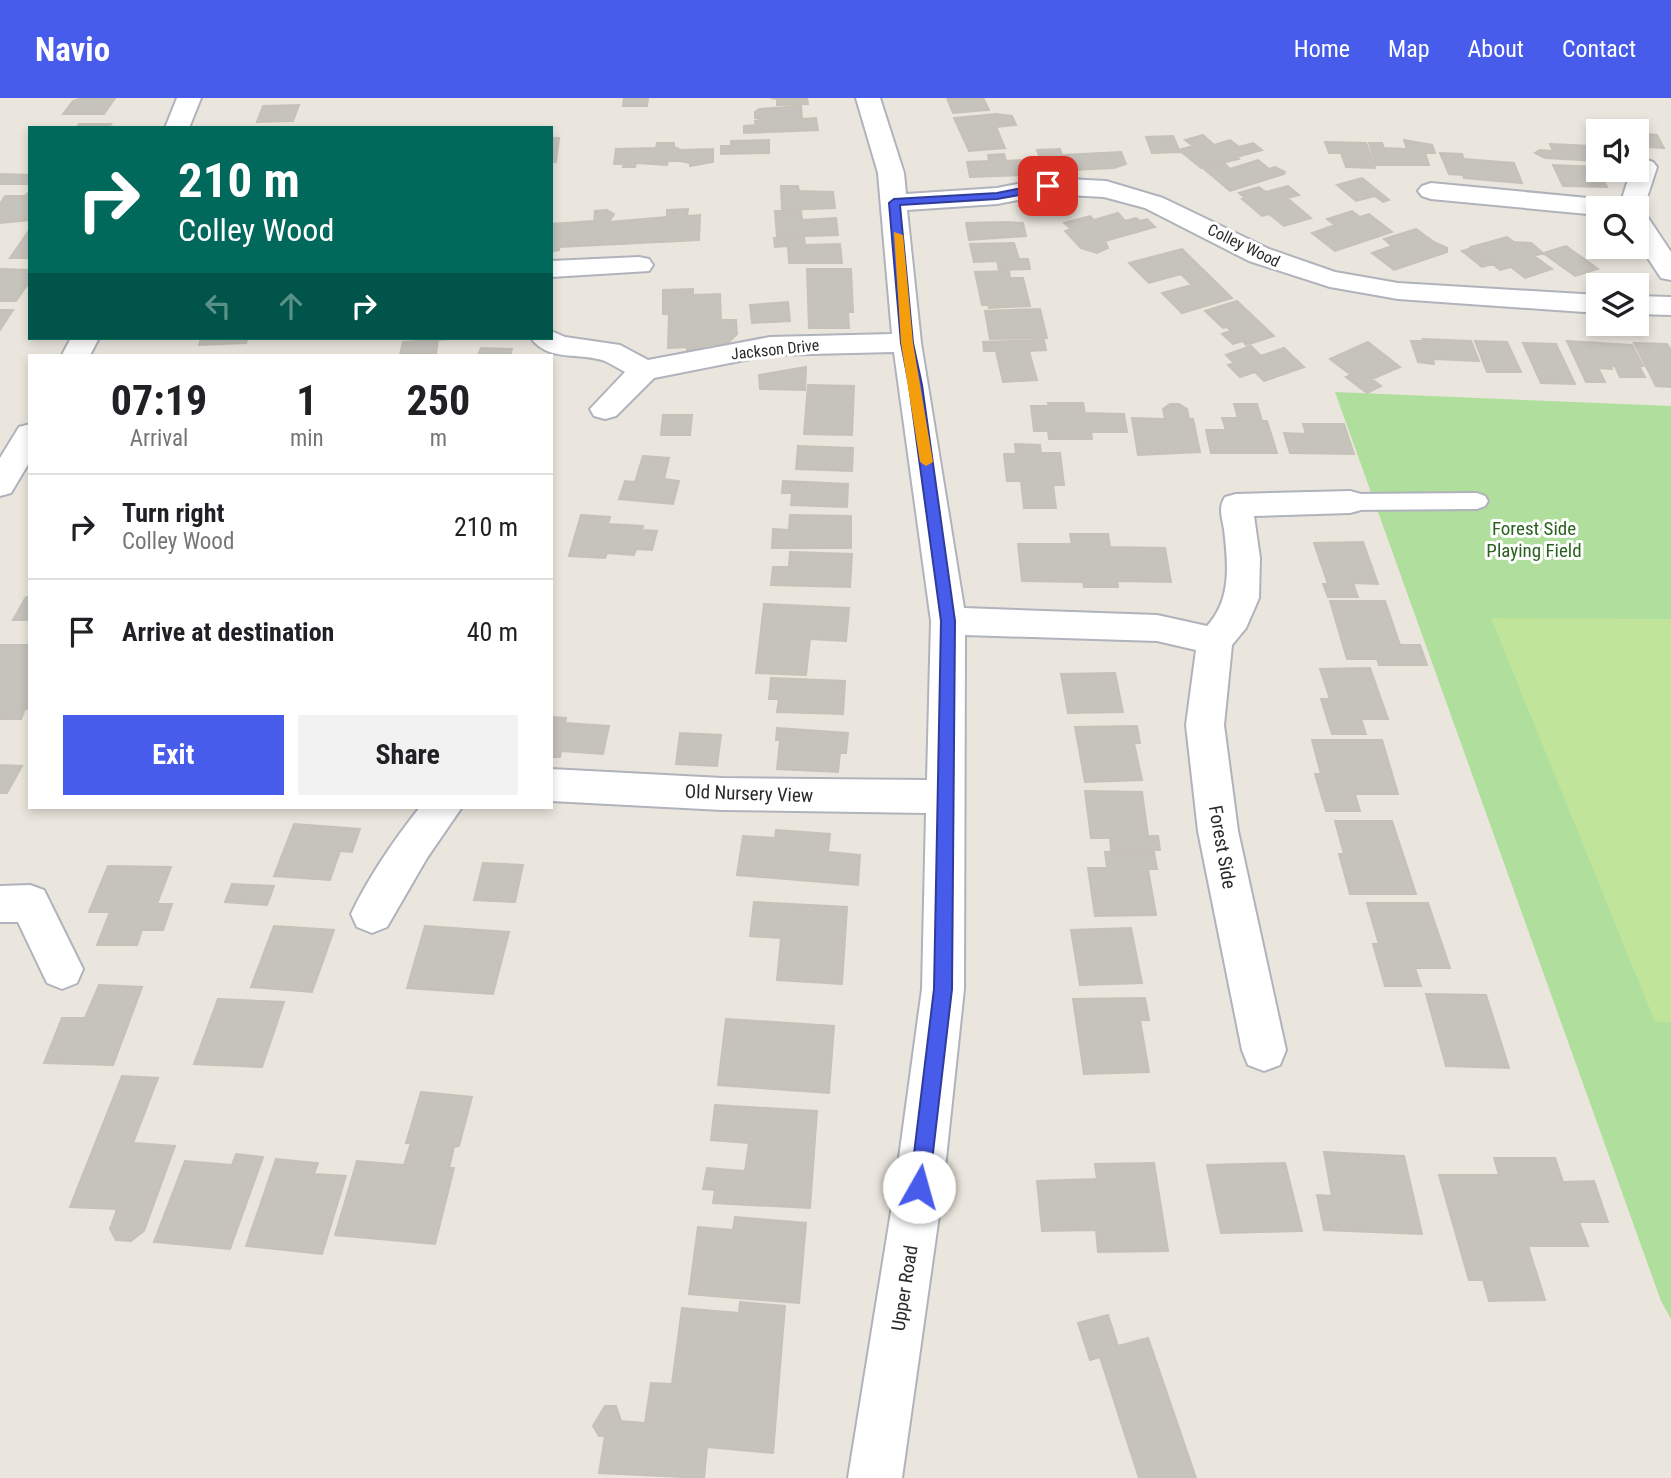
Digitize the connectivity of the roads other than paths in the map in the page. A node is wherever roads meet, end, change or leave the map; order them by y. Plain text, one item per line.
1 (189, 98) edge
2 (869, 98) edge
3 (178, 126) edge
4 (1432, 191) dead end
5 (894, 203) junction
6 (1586, 206) edge
7 (1649, 239) edge
8 (639, 265) dead end
9 (553, 269) edge
10 (1671, 272) edge
11 (1586, 303) edge
12 (1649, 305) edge
13 (1671, 306) edge
14 (549, 340) edge
15 (907, 343) junction
16 (644, 370) junction
17 (605, 409) dead end
18 (28, 437) edge
19 (0, 485) edge
20 (1477, 501) dead end
21 (1350, 502) joint
22 (948, 621) junction
23 (1215, 641) junction
24 (553, 785) edge
25 (947, 797) junction
26 (441, 809) edge
27 (0, 904) edge
28 (372, 914) dead end
29 (62, 970) dead end
30 (1264, 1050) dead end
31 (875, 1478) edge

1 - 3 street
2 - 5 street, Upper Road
4 - 6 street
5 - 11 street, Colley Wood
5 - 15 street, Upper Road
7 - 10 street
8 - 9 street
12 - 13 street
14 - 16 street
15 - 16 street, Jackson Drive
15 - 22 street, Upper Road
16 - 17 street
18 - 19 street
20 - 21 lane
21 - 23 street
22 - 23 street
22 - 25 street, Upper Road
23 - 30 street, Forest Side
24 - 25 street, Old Nursery View
25 - 31 street, Upper Road
26 - 28 street
27 - 29 street

